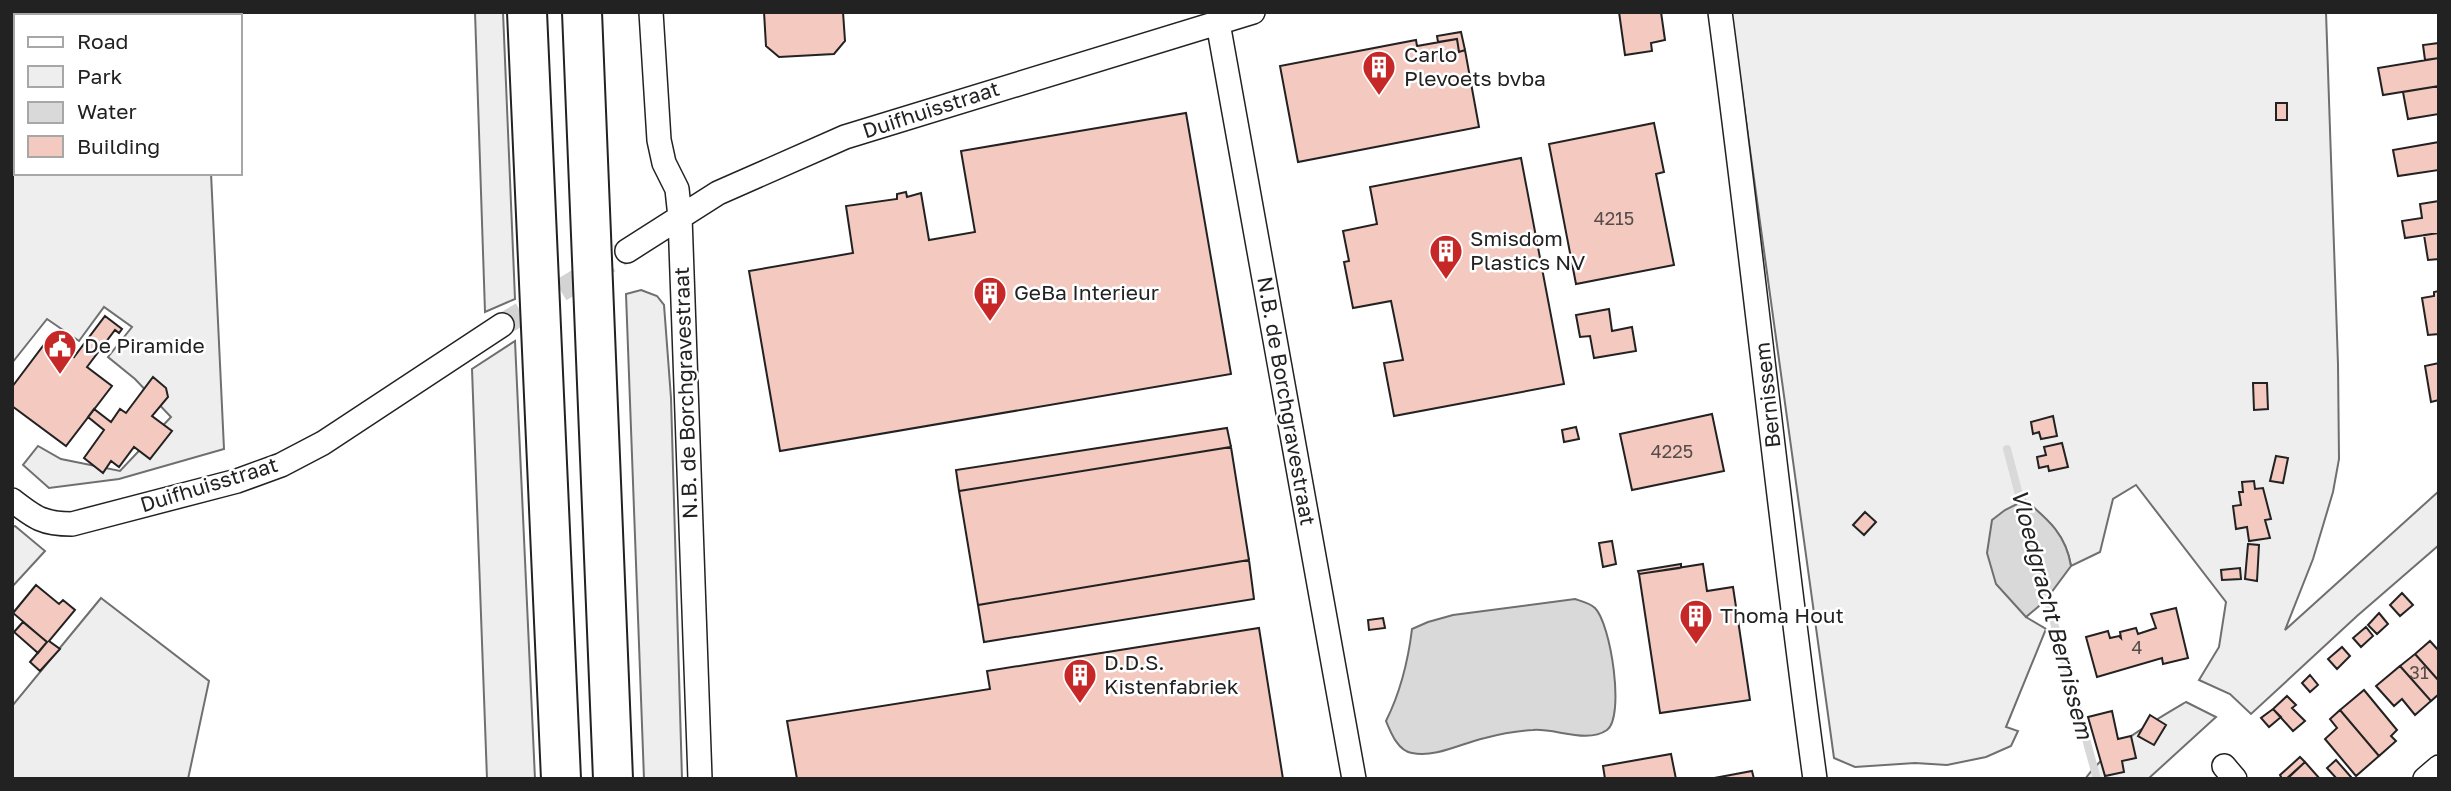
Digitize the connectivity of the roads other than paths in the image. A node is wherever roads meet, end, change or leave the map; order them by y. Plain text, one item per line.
1 (527, 12) edge
2 (582, 12) edge
3 (651, 12) edge
4 (1253, 12) edge
5 (1720, 12) edge
6 (1218, 23) junction
7 (680, 217) junction
8 (627, 251) tunnel mouth
9 (502, 325) tunnel mouth
10 (12, 500) edge
11 (2439, 767) edge
12 (561, 779) edge
13 (613, 779) edge
14 (699, 779) edge
15 (1354, 779) edge
16 (1815, 779) edge
17 (2425, 779) edge

1 - 12 highway
2 - 13 highway
3 - 7 street, N.B. de Borchgravestraat
4 - 6 street, Duifhuisstraat
5 - 16 street, Bernissem
6 - 7 street, Duifhuisstraat
6 - 15 street, N.B. de Borchgravestraat
7 - 8 street, Duifhuisstraat
7 - 14 street, N.B. de Borchgravestraat
9 - 10 street, Duifhuisstraat
11 - 17 street

